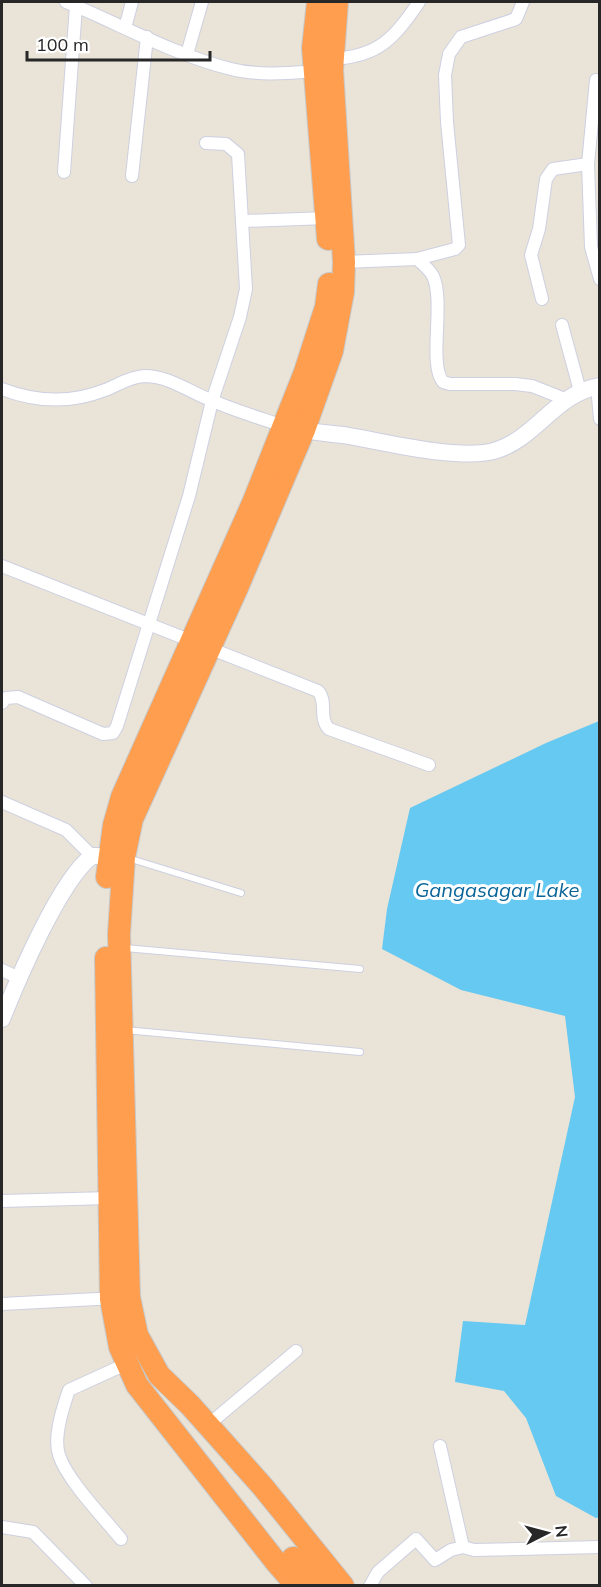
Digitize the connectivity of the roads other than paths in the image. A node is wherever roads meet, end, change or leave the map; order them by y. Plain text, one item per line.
1 (132, 2) edge
2 (202, 2) edge
3 (318, 2) edge
4 (337, 2) edge
5 (420, 2) edge
6 (523, 2) edge
7 (71, 4) edge
8 (125, 28) junction
9 (147, 37) junction
10 (187, 54) junction
11 (326, 67) junction
12 (596, 80) dead end
13 (206, 143) dead end
14 (588, 164) junction
15 (64, 172) dead end
16 (132, 176) dead end
17 (596, 211) edge
18 (327, 218) junction
19 (244, 221) junction
20 (417, 259) junction
21 (344, 262) junction
22 (600, 279) edge
23 (542, 299) dead end
24 (562, 325) dead end
25 (598, 386) edge
26 (2, 389) edge
27 (572, 395) junction
28 (212, 401) junction
29 (600, 419) edge
30 (293, 428) junction
31 (2, 566) edge
32 (150, 626) junction
33 (200, 646) junction
34 (2, 703) edge
35 (429, 765) dead end
36 (2, 802) edge
37 (109, 856) junction
38 (241, 893) dead end
39 (119, 948) junction
40 (360, 969) dead end
41 (2, 970) edge
42 (19, 978) junction
43 (2, 1019) edge
44 (124, 1029) junction
45 (360, 1052) dead end
46 (109, 1198) junction
47 (2, 1201) edge
48 (120, 1298) junction
49 (2, 1304) edge
50 (296, 1351) dead end
51 (126, 1364) junction
52 (208, 1425) junction
53 (440, 1446) dead end
54 (263, 1487) junction
55 (234, 1508) junction
56 (2, 1527) edge
57 (121, 1539) dead end
58 (463, 1547) junction
59 (600, 1547) edge
60 (291, 1556) junction
61 (86, 1586) edge
62 (297, 1586) edge
63 (317, 1586) edge
64 (342, 1586) edge
65 (370, 1586) edge

1 - 8 street
2 - 10 street
3 - 11 highway
4 - 11 highway
5 - 11 street
6 - 20 street
7 - 8 street
7 - 15 street
8 - 9 street
9 - 10 street
9 - 16 street
10 - 11 street
11 - 18 highway
11 - 21 highway
12 - 14 street
13 - 19 street
14 - 17 street
14 - 23 street
17 - 22 street
18 - 19 street
18 - 30 highway
19 - 28 street
20 - 21 street
20 - 27 street
21 - 30 highway
24 - 27 street
25 - 27 street
25 - 29 street
26 - 28 street
27 - 30 street
28 - 30 street
28 - 32 street
30 - 33 highway
31 - 32 street
32 - 33 street
32 - 34 street
33 - 35 street
33 - 37 highway
36 - 37 street
37 - 38 lane
37 - 39 highway
37 - 42 street
37 - 46 highway
39 - 40 lane
39 - 44 highway
41 - 42 street
42 - 43 street
44 - 45 lane
44 - 48 highway
46 - 47 street
46 - 48 highway
48 - 49 street
48 - 51 highway
48 - 52 highway
50 - 52 street
51 - 55 highway
51 - 57 street
52 - 54 highway
53 - 58 street
54 - 60 highway
54 - 64 highway
55 - 60 highway
55 - 62 highway
56 - 61 street
58 - 59 street
58 - 65 street
60 - 63 highway

